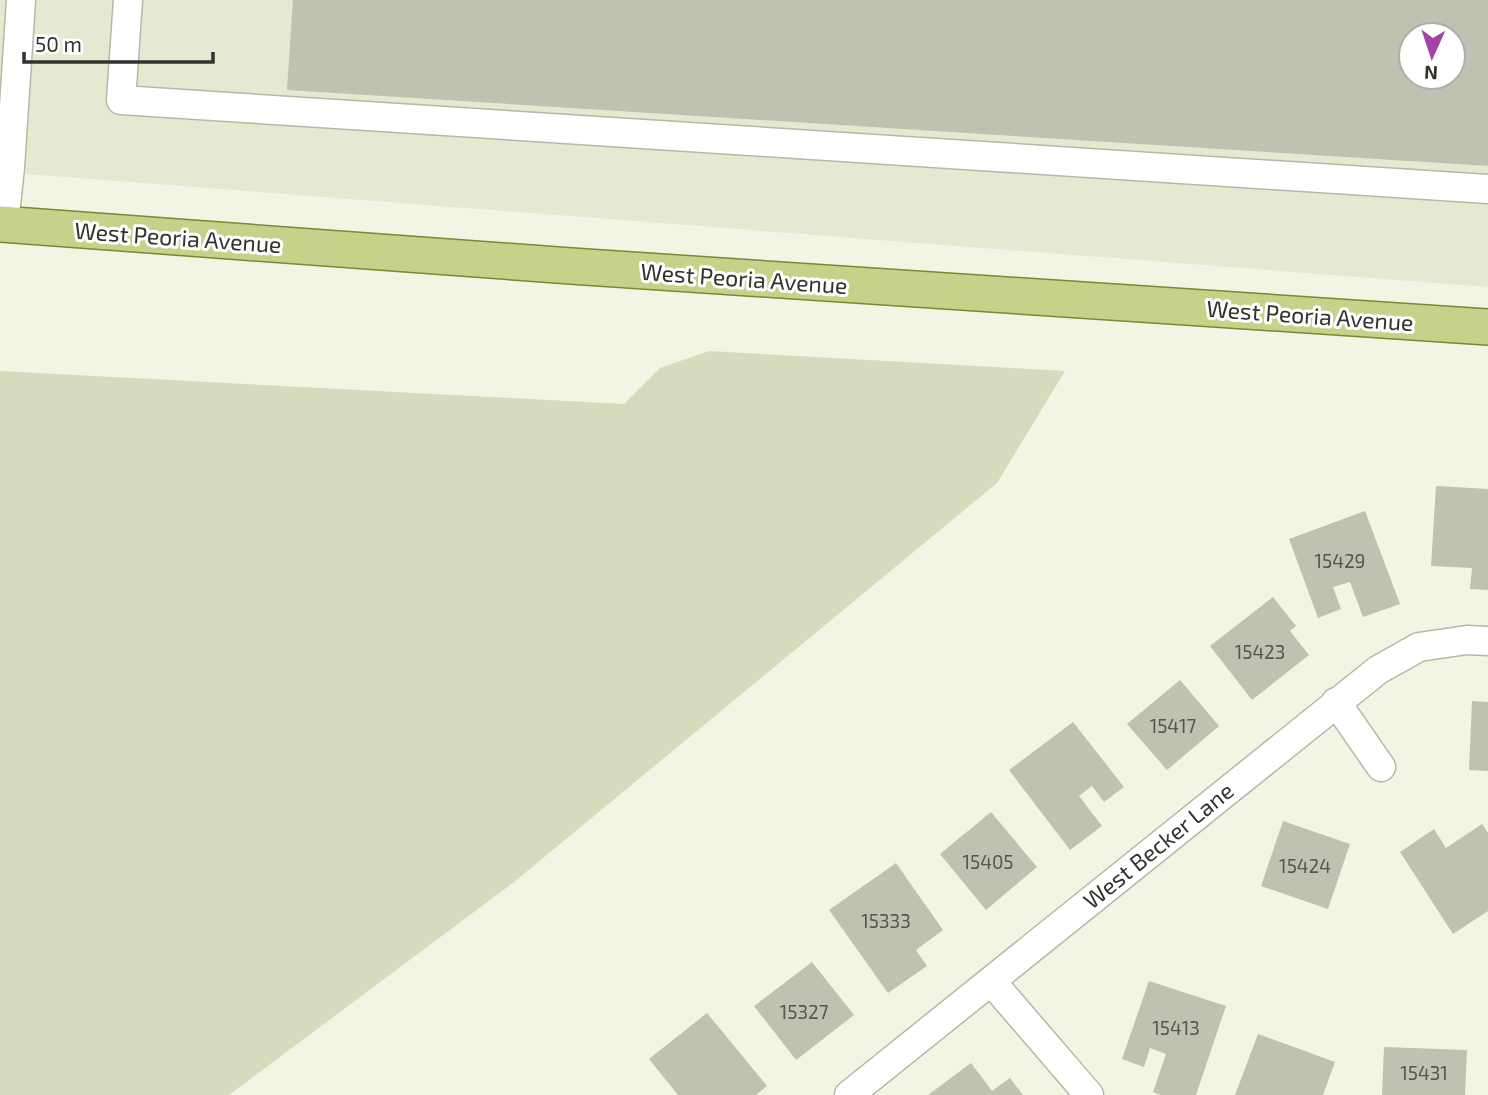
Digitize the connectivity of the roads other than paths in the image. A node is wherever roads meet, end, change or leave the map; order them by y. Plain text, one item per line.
1 (20, 0) edge
2 (128, 0) edge
3 (1488, 189) edge
4 (2, 224) edge
5 (1488, 327) edge
6 (1488, 641) edge
7 (1336, 702) junction
8 (1381, 767) dead end
9 (991, 982) junction
10 (849, 1095) edge
11 (1089, 1095) edge

1 - 4 street
2 - 3 street
4 - 5 main road, West Peoria Avenue
6 - 7 street, West Becker Lane
7 - 8 street
7 - 9 street, West Becker Lane
9 - 10 street, West Becker Lane
9 - 11 street

